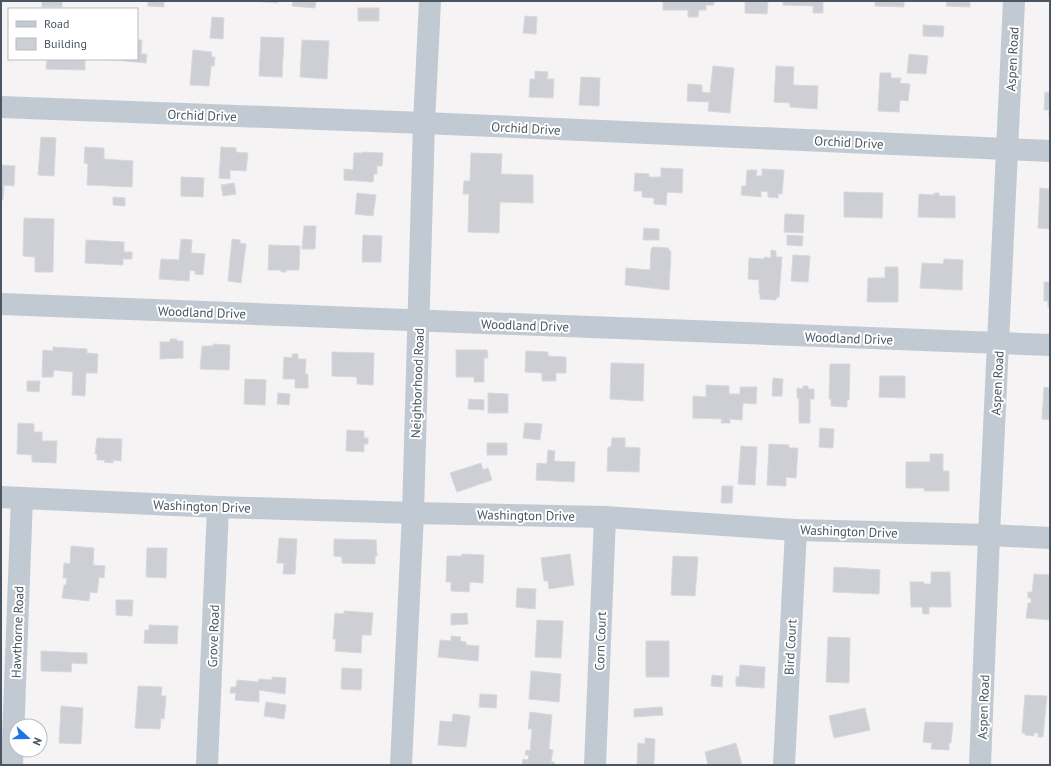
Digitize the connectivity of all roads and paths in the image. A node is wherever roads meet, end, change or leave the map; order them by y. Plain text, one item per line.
1 (430, 1) edge
2 (1014, 1) edge
3 (1, 107) edge
4 (424, 123) junction
5 (1007, 149) junction
6 (1050, 151) edge
7 (1, 304) edge
8 (418, 321) junction
9 (999, 344) junction
10 (1050, 346) edge
11 (1, 497) edge
12 (22, 498) junction
13 (218, 507) junction
14 (413, 513) junction
15 (605, 516) junction
16 (796, 530) junction
17 (989, 534) junction
18 (1050, 538) edge
19 (12, 765) edge
20 (207, 765) edge
21 (401, 765) edge
22 (595, 765) edge
23 (784, 765) edge
24 (980, 765) edge

1 - 4 street, Neighborhood Road
2 - 5 street, Aspen Road
3 - 4 street, Orchid Drive
4 - 5 street, Orchid Drive
4 - 8 street, Neighborhood Road
5 - 6 street, Orchid Drive
5 - 9 street, Aspen Road
7 - 8 street, Woodland Drive
8 - 9 street, Woodland Drive
8 - 14 street, Neighborhood Road
9 - 10 street, Woodland Drive
9 - 17 street, Aspen Road
11 - 12 street, Washington Drive
12 - 13 street, Washington Drive
12 - 19 street, Hawthorne Road
13 - 14 street, Washington Drive
13 - 20 street, Grove Road
14 - 15 street, Washington Drive
14 - 21 street, Neighborhood Road
15 - 16 street, Washington Drive
15 - 22 street, Corn Court
16 - 17 street, Washington Drive
16 - 23 street, Bird Court
17 - 18 street, Washington Drive
17 - 24 street, Aspen Road

